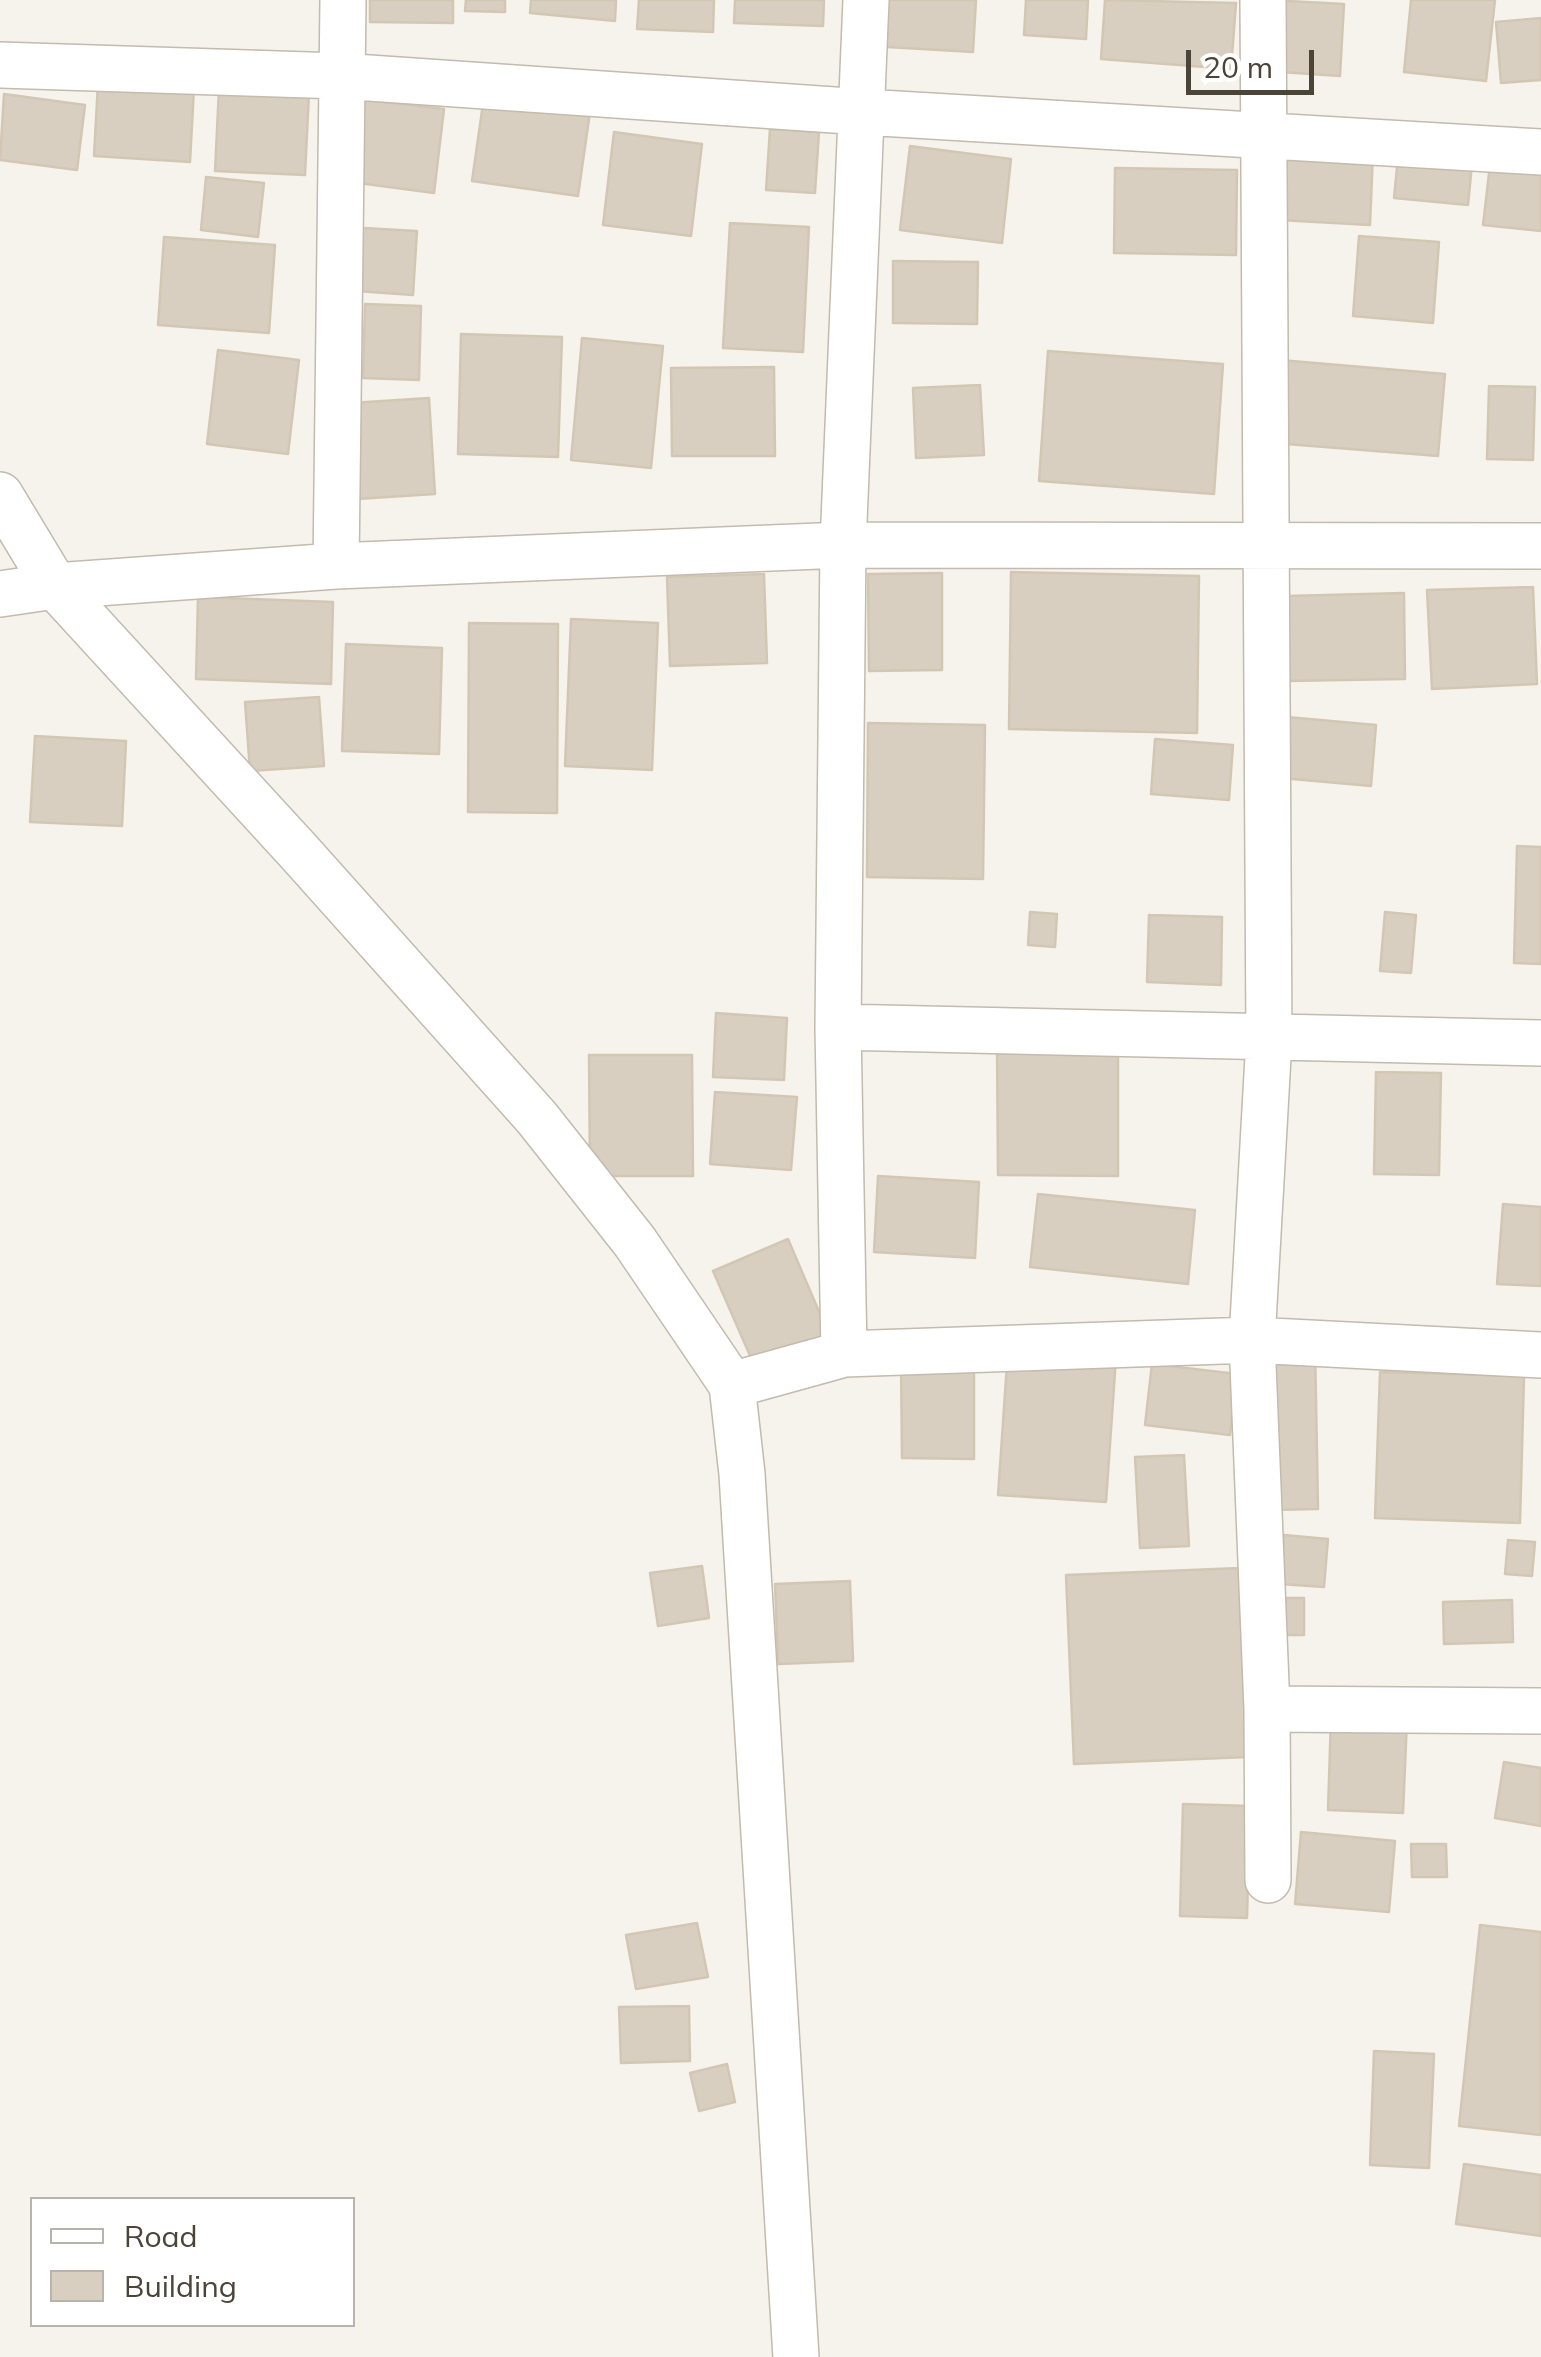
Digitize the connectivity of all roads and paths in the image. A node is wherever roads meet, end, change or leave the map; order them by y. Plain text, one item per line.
1 (343, 0) edge
2 (866, 0) edge
3 (1263, 0) edge
4 (0, 65) edge
5 (340, 76) junction
6 (863, 112) junction
7 (1262, 135) junction
8 (1541, 152) edge
9 (0, 494) edge
10 (843, 545) junction
11 (1541, 546) edge
12 (1265, 548) junction
13 (336, 566) junction
14 (55, 586) junction
15 (0, 594) edge
16 (838, 1027) junction
17 (1269, 1039) junction
18 (1541, 1043) edge
19 (1252, 1340) junction
20 (844, 1354) junction
21 (1541, 1355) edge
22 (732, 1386) junction
23 (1267, 1709) junction
24 (1541, 1711) edge
25 (1268, 1880) dead end
26 (796, 2357) edge

1 - 5 street
2 - 6 street
3 - 7 street
4 - 5 street
5 - 6 street
5 - 13 street
6 - 7 street
6 - 10 street
7 - 8 street
7 - 12 street
9 - 14 street
10 - 12 street
10 - 13 street
10 - 16 street
11 - 12 street
12 - 17 street
13 - 14 street
14 - 15 street
14 - 22 street
16 - 17 street
16 - 20 street
17 - 18 street
17 - 19 street
19 - 20 street
19 - 21 street
19 - 23 street
20 - 22 street
22 - 26 street
23 - 24 street
23 - 25 street

